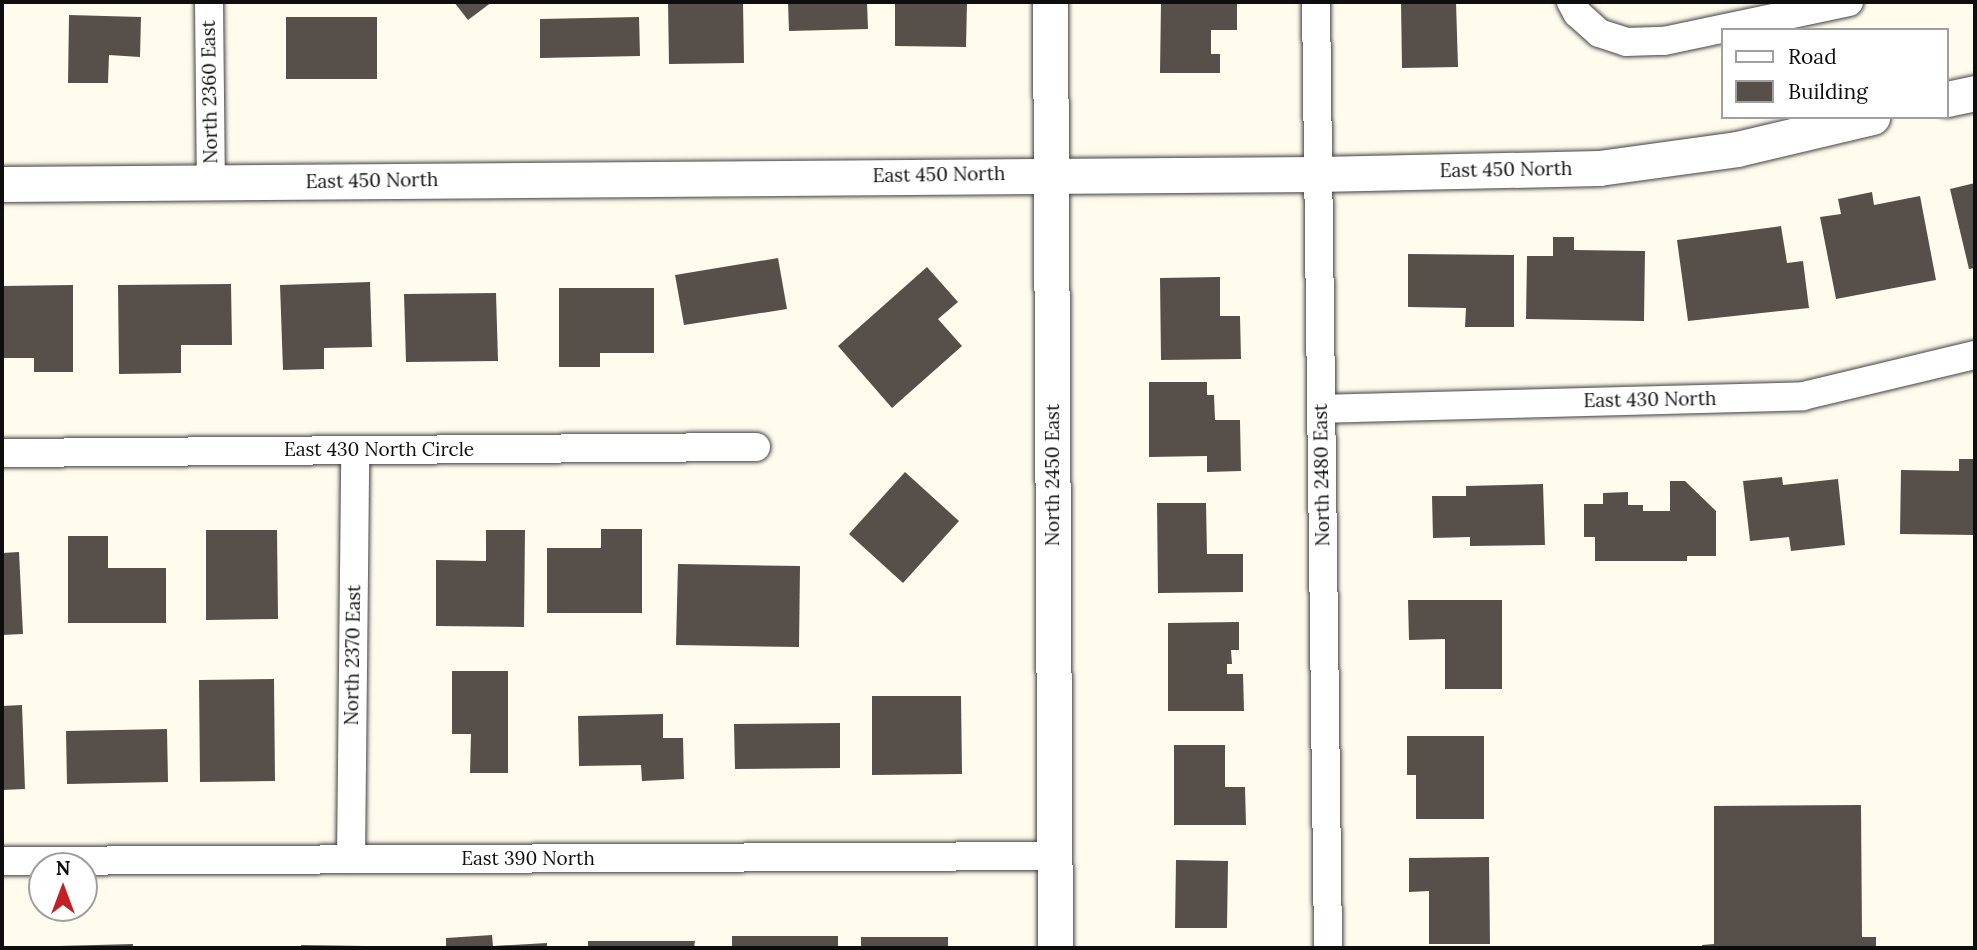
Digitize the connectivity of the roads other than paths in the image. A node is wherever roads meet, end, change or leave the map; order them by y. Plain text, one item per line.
1 (209, 2) edge
2 (1051, 2) edge
3 (1316, 2) edge
4 (1571, 2) edge
5 (1849, 2) edge
6 (1726, 28) edge
7 (1722, 29) edge
8 (1975, 93) edge
9 (1949, 99) edge
10 (1864, 119) edge
11 (1051, 174) junction
12 (1318, 174) junction
13 (211, 182) junction
14 (2, 184) edge
15 (1975, 355) edge
16 (1321, 409) junction
17 (756, 447) dead end
18 (355, 450) junction
19 (2, 453) edge
20 (1055, 856) junction
21 (351, 859) junction
22 (2, 861) edge
23 (1055, 948) edge
24 (1328, 948) edge

1 - 13 street, North 2360 East
2 - 11 street, North 2450 East
3 - 12 street, North 2480 East
4 - 7 street
5 - 6 street
8 - 9 street
10 - 12 street, East 450 North
11 - 12 street, East 450 North
11 - 13 street, East 450 North
11 - 20 street, North 2450 East
12 - 16 street, North 2480 East
13 - 14 street, East 450 North
15 - 16 street, East 430 North
16 - 24 street, North 2480 East
17 - 18 street, East 430 North Circle
18 - 19 street, East 430 North Circle
18 - 21 street, North 2370 East
20 - 21 street, East 390 North
20 - 23 street, North 2450 East
21 - 22 street, East 390 North

